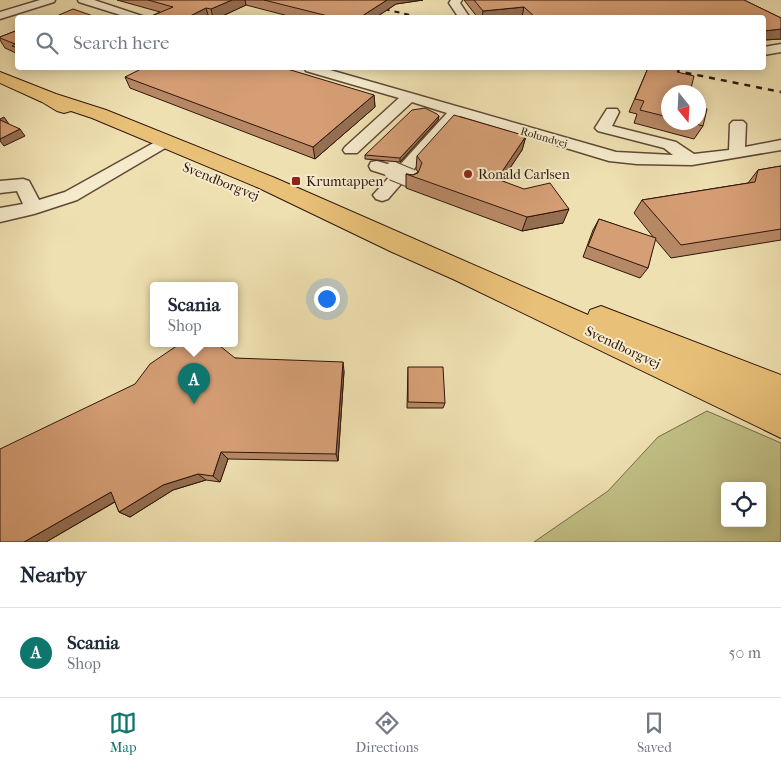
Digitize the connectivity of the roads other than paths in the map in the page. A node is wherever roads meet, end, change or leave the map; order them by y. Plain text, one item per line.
1 (83, 0) edge
2 (457, 0) edge
3 (48, 1) edge
4 (4, 15) edge
5 (133, 15) edge
6 (463, 15) edge
7 (781, 48) edge
8 (766, 50) edge
9 (318, 70) edge
10 (3, 77) edge
11 (408, 97) junction
12 (457, 111) junction
13 (612, 112) dead end
14 (738, 124) dead end
15 (151, 143) junction
16 (778, 148) edge
17 (351, 150) dead end
18 (737, 153) junction
19 (692, 160) junction
20 (385, 169) dead end
21 (410, 178) edge
22 (0, 187) edge
23 (382, 194) dead end
24 (34, 208) junction
25 (0, 215) edge
26 (465, 272) junction
27 (781, 391) edge
28 (781, 420) edge

1 - 5 street
2 - 6 street
3 - 4 street
7 - 8 street
9 - 11 street, Rolundvej
10 - 15 main road, Svendborgvej
11 - 12 street, Rolundvej
11 - 17 street
12 - 19 street, Rolundvej
12 - 23 street
13 - 19 street
14 - 18 street
15 - 24 street
15 - 26 main road, Svendborgvej
16 - 18 street, Rolundvej
18 - 19 street, Rolundvej
20 - 21 street, bridge
22 - 24 street
24 - 25 street
26 - 27 main road, Svendborgvej
26 - 28 main road, Svendborgvej

